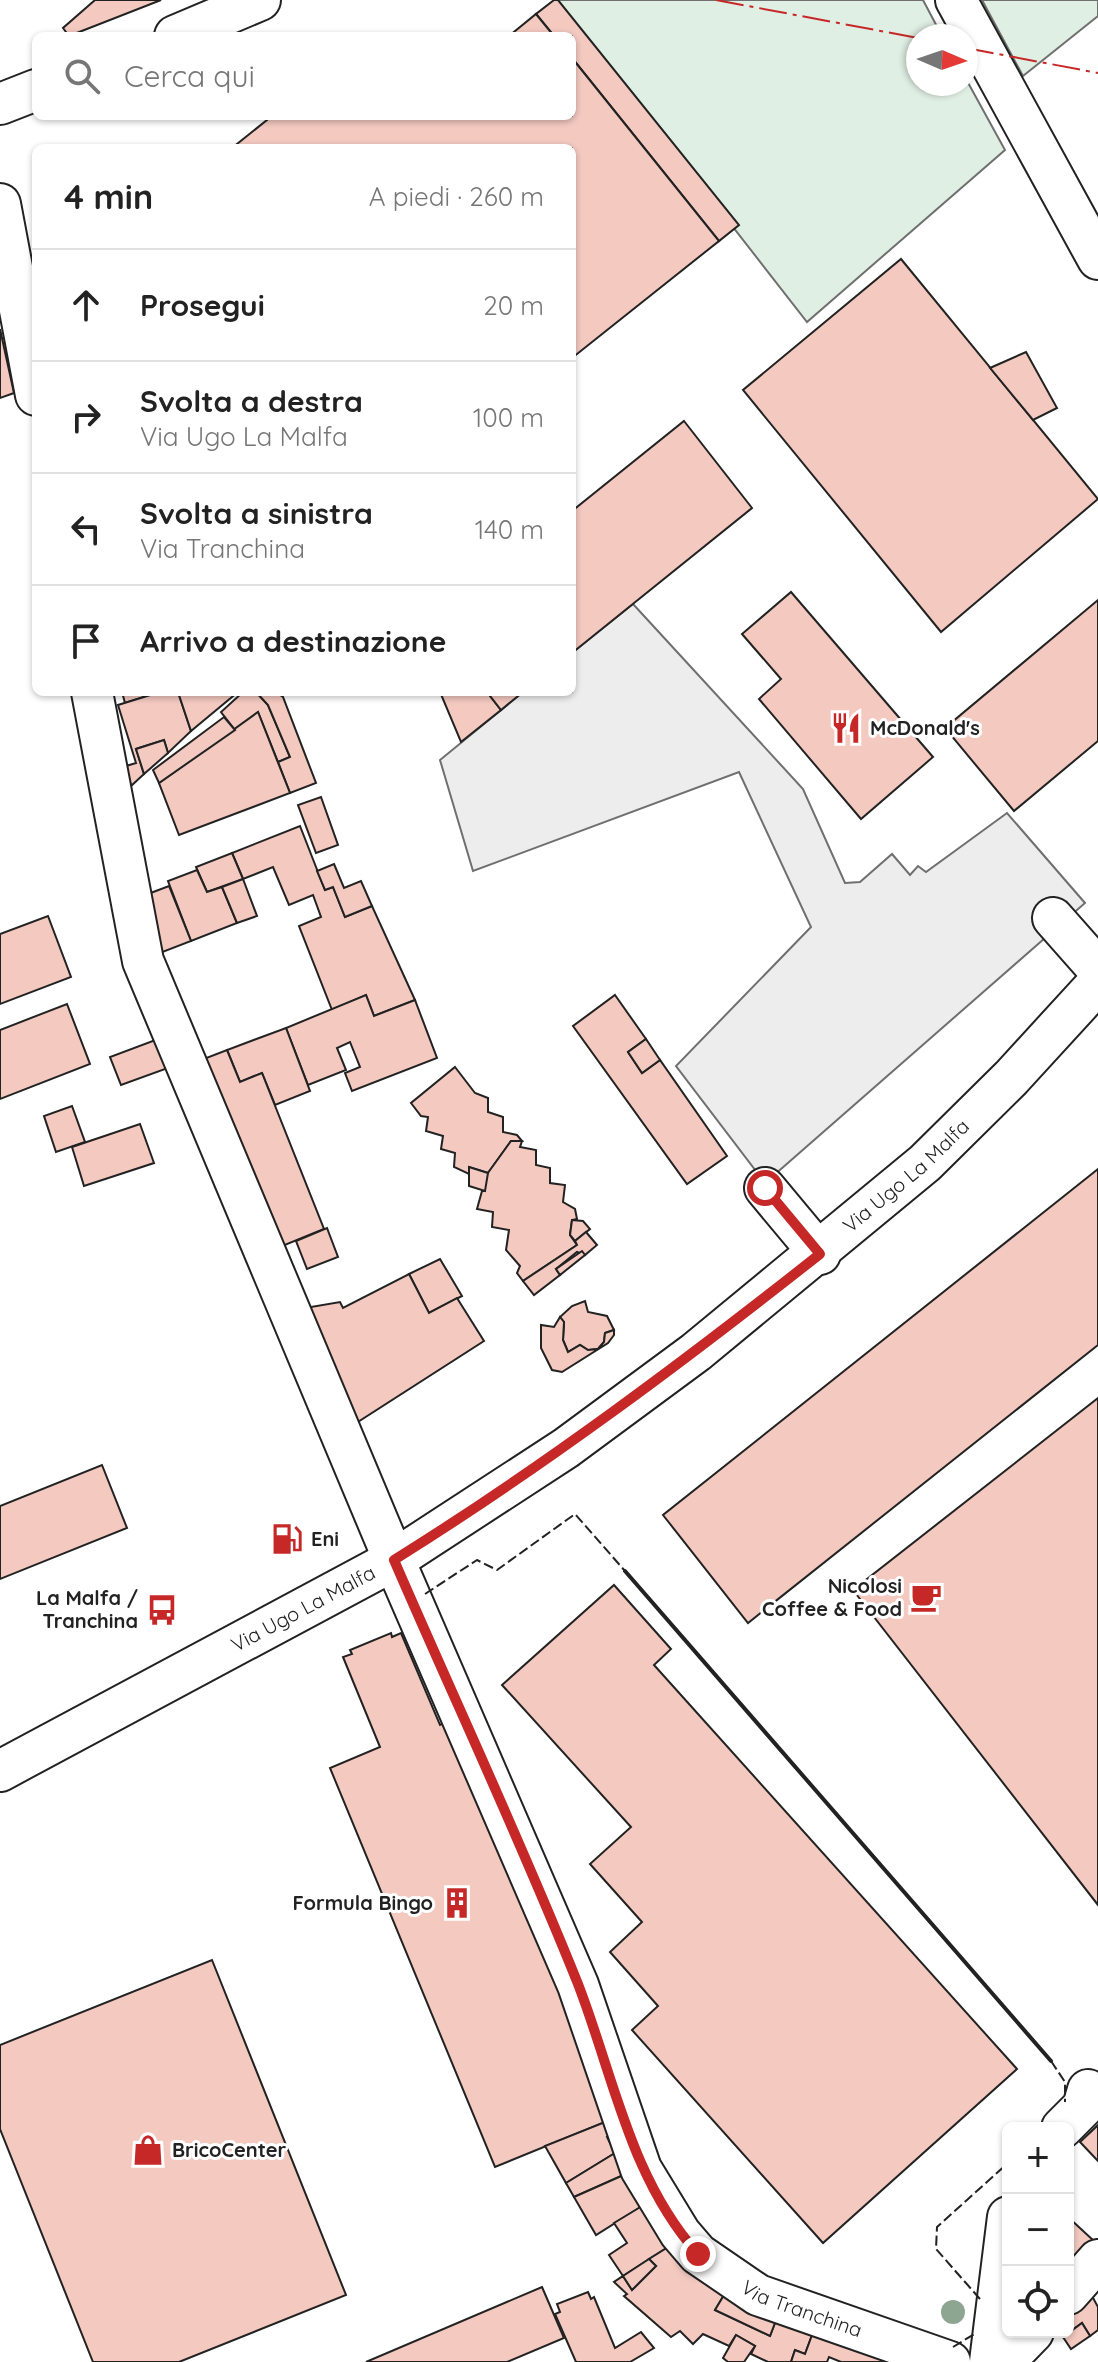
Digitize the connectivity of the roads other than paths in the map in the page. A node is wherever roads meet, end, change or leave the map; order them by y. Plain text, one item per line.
1 (260, 0) edge
2 (956, 0) edge
3 (184, 32) edge
4 (32, 92) edge
5 (0, 104) edge
6 (0, 204) edge
7 (1098, 259) edge
8 (32, 374) edge
9 (93, 696) edge
10 (1053, 918) dead end
11 (1098, 969) edge
12 (1098, 983) edge
13 (765, 1188) dead end
14 (820, 1254) junction
15 (394, 1560) junction
16 (0, 1771) edge
17 (1088, 2090) dead end
18 (1068, 2122) edge
19 (1098, 2260) edge
20 (1002, 2265) edge
21 (1074, 2287) edge
22 (1027, 2338) edge
23 (950, 2362) edge
24 (990, 2362) edge
25 (1004, 2362) edge

1 - 3 street
2 - 7 street
4 - 5 street
6 - 8 street
9 - 15 street, Via Tranchina
10 - 11 street
12 - 14 street, Via Ugo La Malfa
13 - 14 street
14 - 15 street, Via Ugo La Malfa
15 - 16 street, Via Ugo La Malfa
15 - 23 street, Via Tranchina
17 - 18 street
19 - 21 street
20 - 24 street
22 - 25 street

